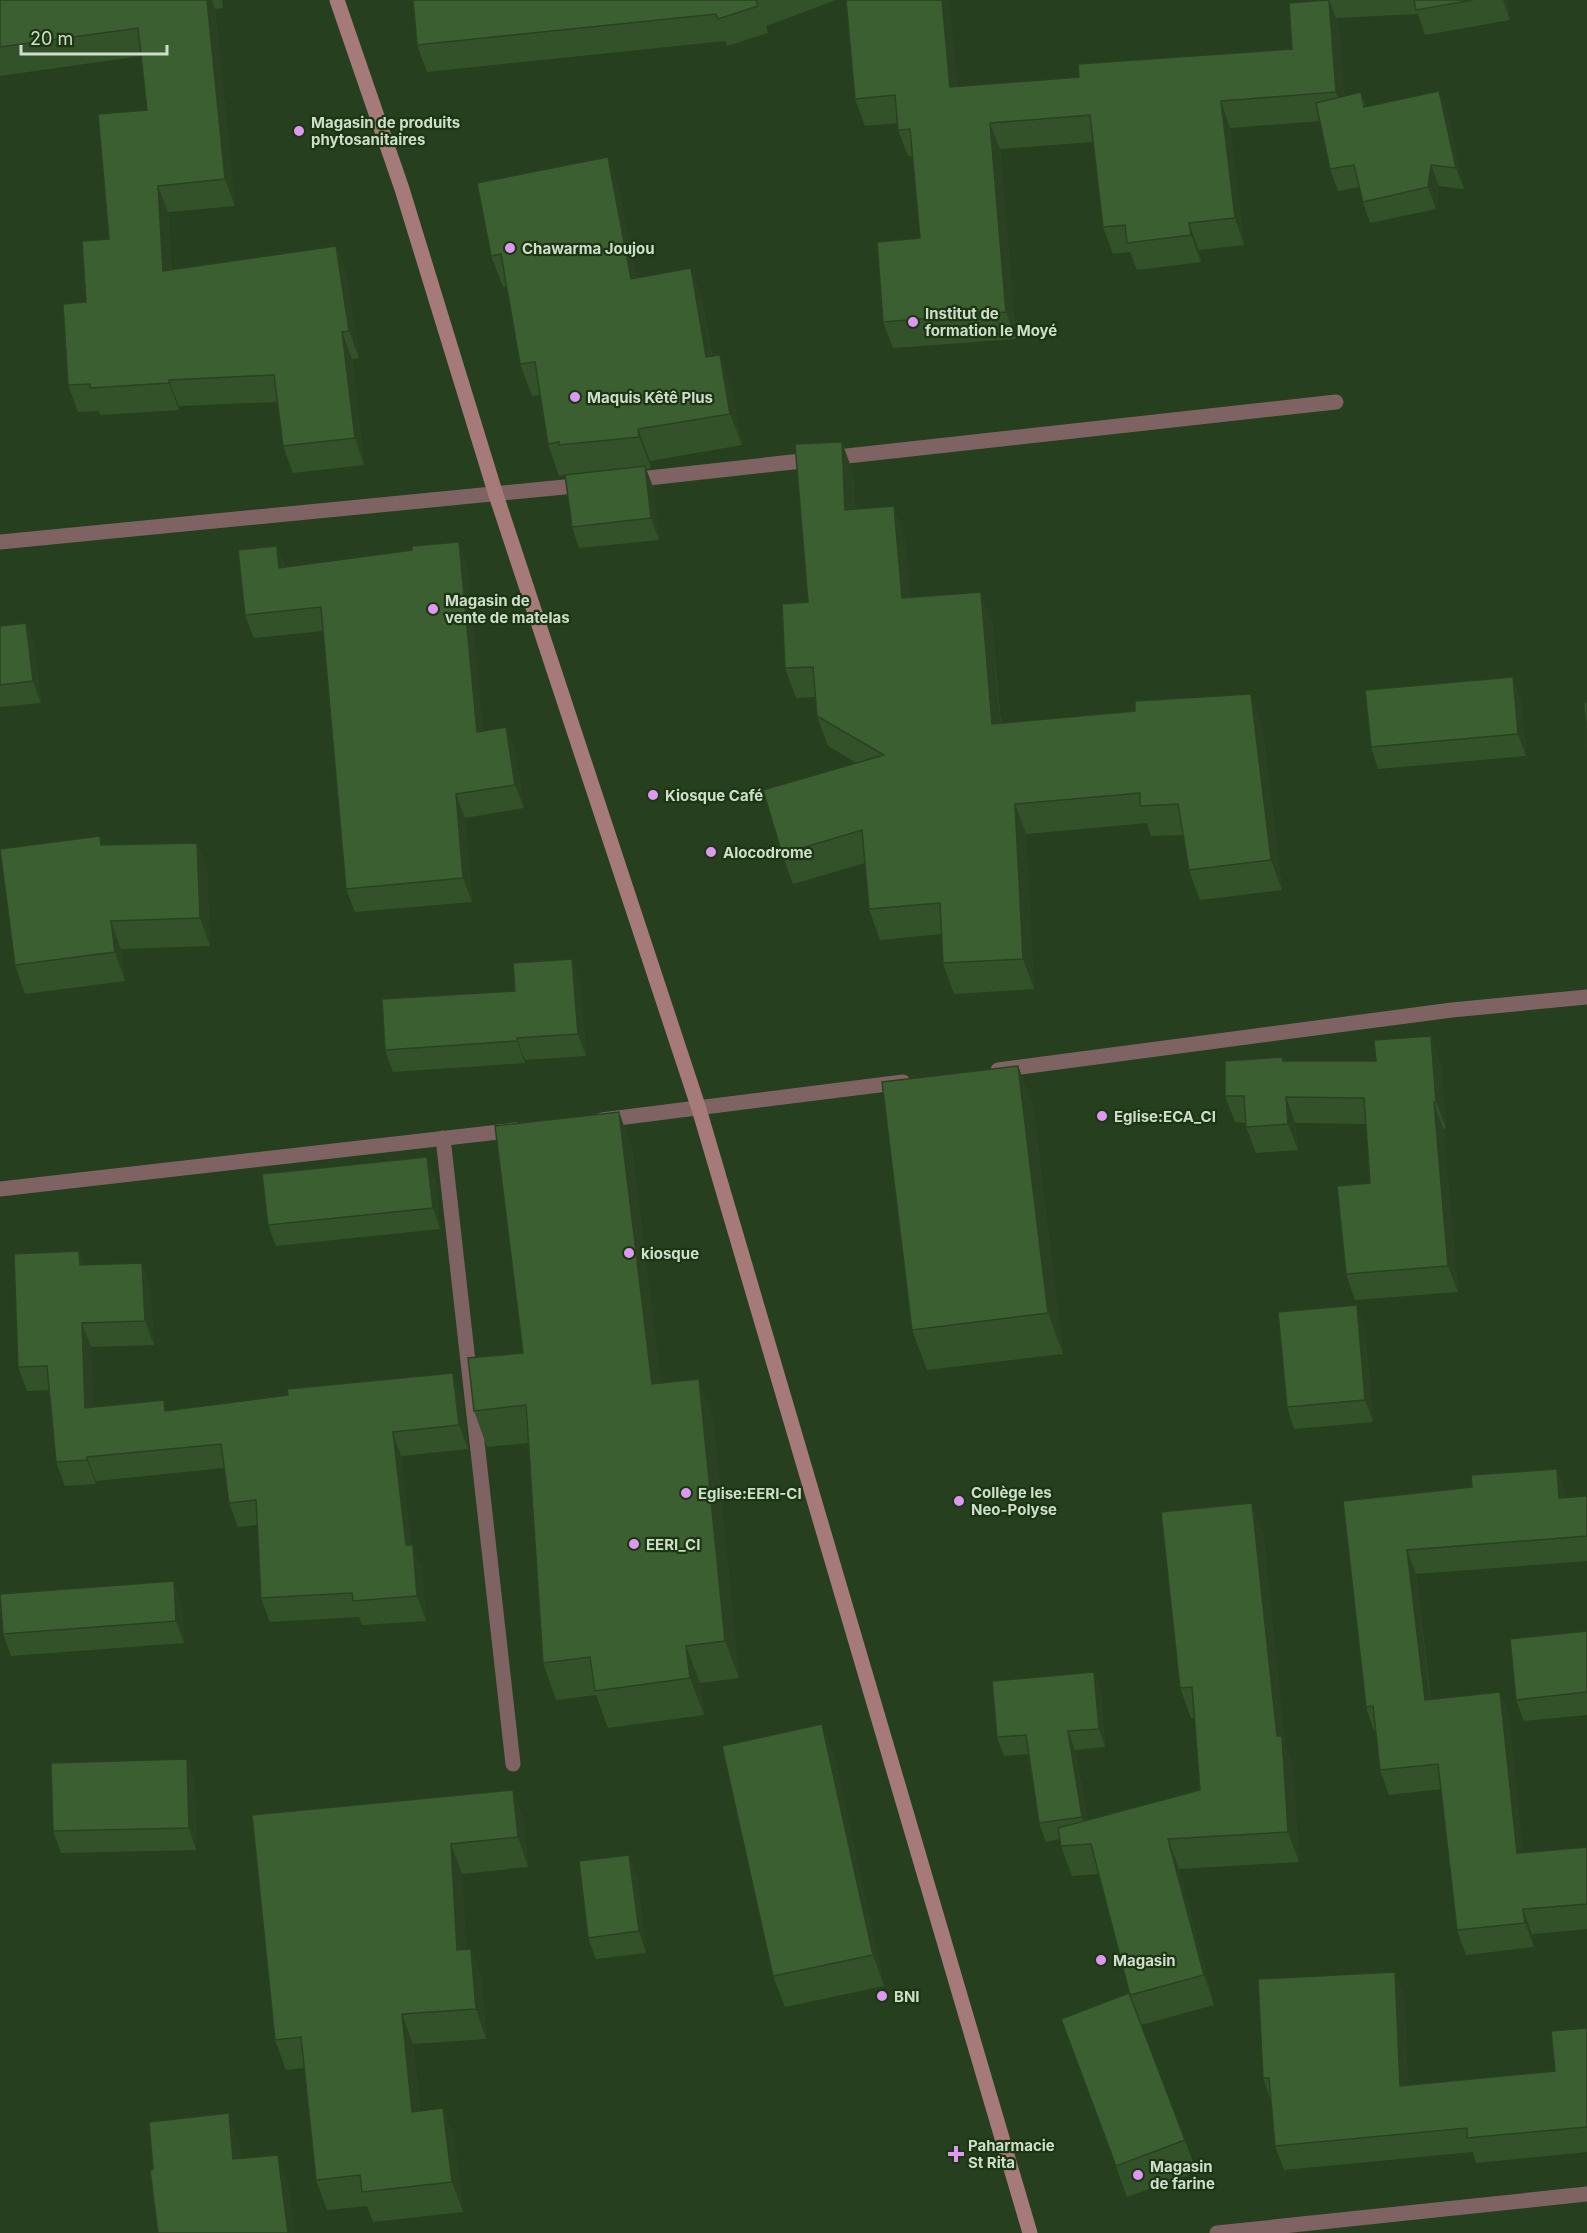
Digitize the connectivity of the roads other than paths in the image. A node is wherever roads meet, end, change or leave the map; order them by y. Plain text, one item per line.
1 (337, 0) edge
2 (1336, 402) dead end
3 (496, 495) junction
4 (0, 542) edge
5 (1587, 996) edge
6 (981, 1072) edge
7 (922, 1080) edge
8 (699, 1109) junction
9 (583, 1122) edge
10 (536, 1128) edge
11 (443, 1138) junction
12 (0, 1189) edge
13 (513, 1764) dead end
14 (1587, 2194) edge
15 (1030, 2233) edge
16 (1217, 2233) edge

1 - 3 main road
2 - 3 street
3 - 4 street
3 - 8 main road
5 - 6 street
7 - 8 street
8 - 9 street
8 - 15 main road
10 - 11 street
11 - 12 street
11 - 13 street
14 - 16 street

